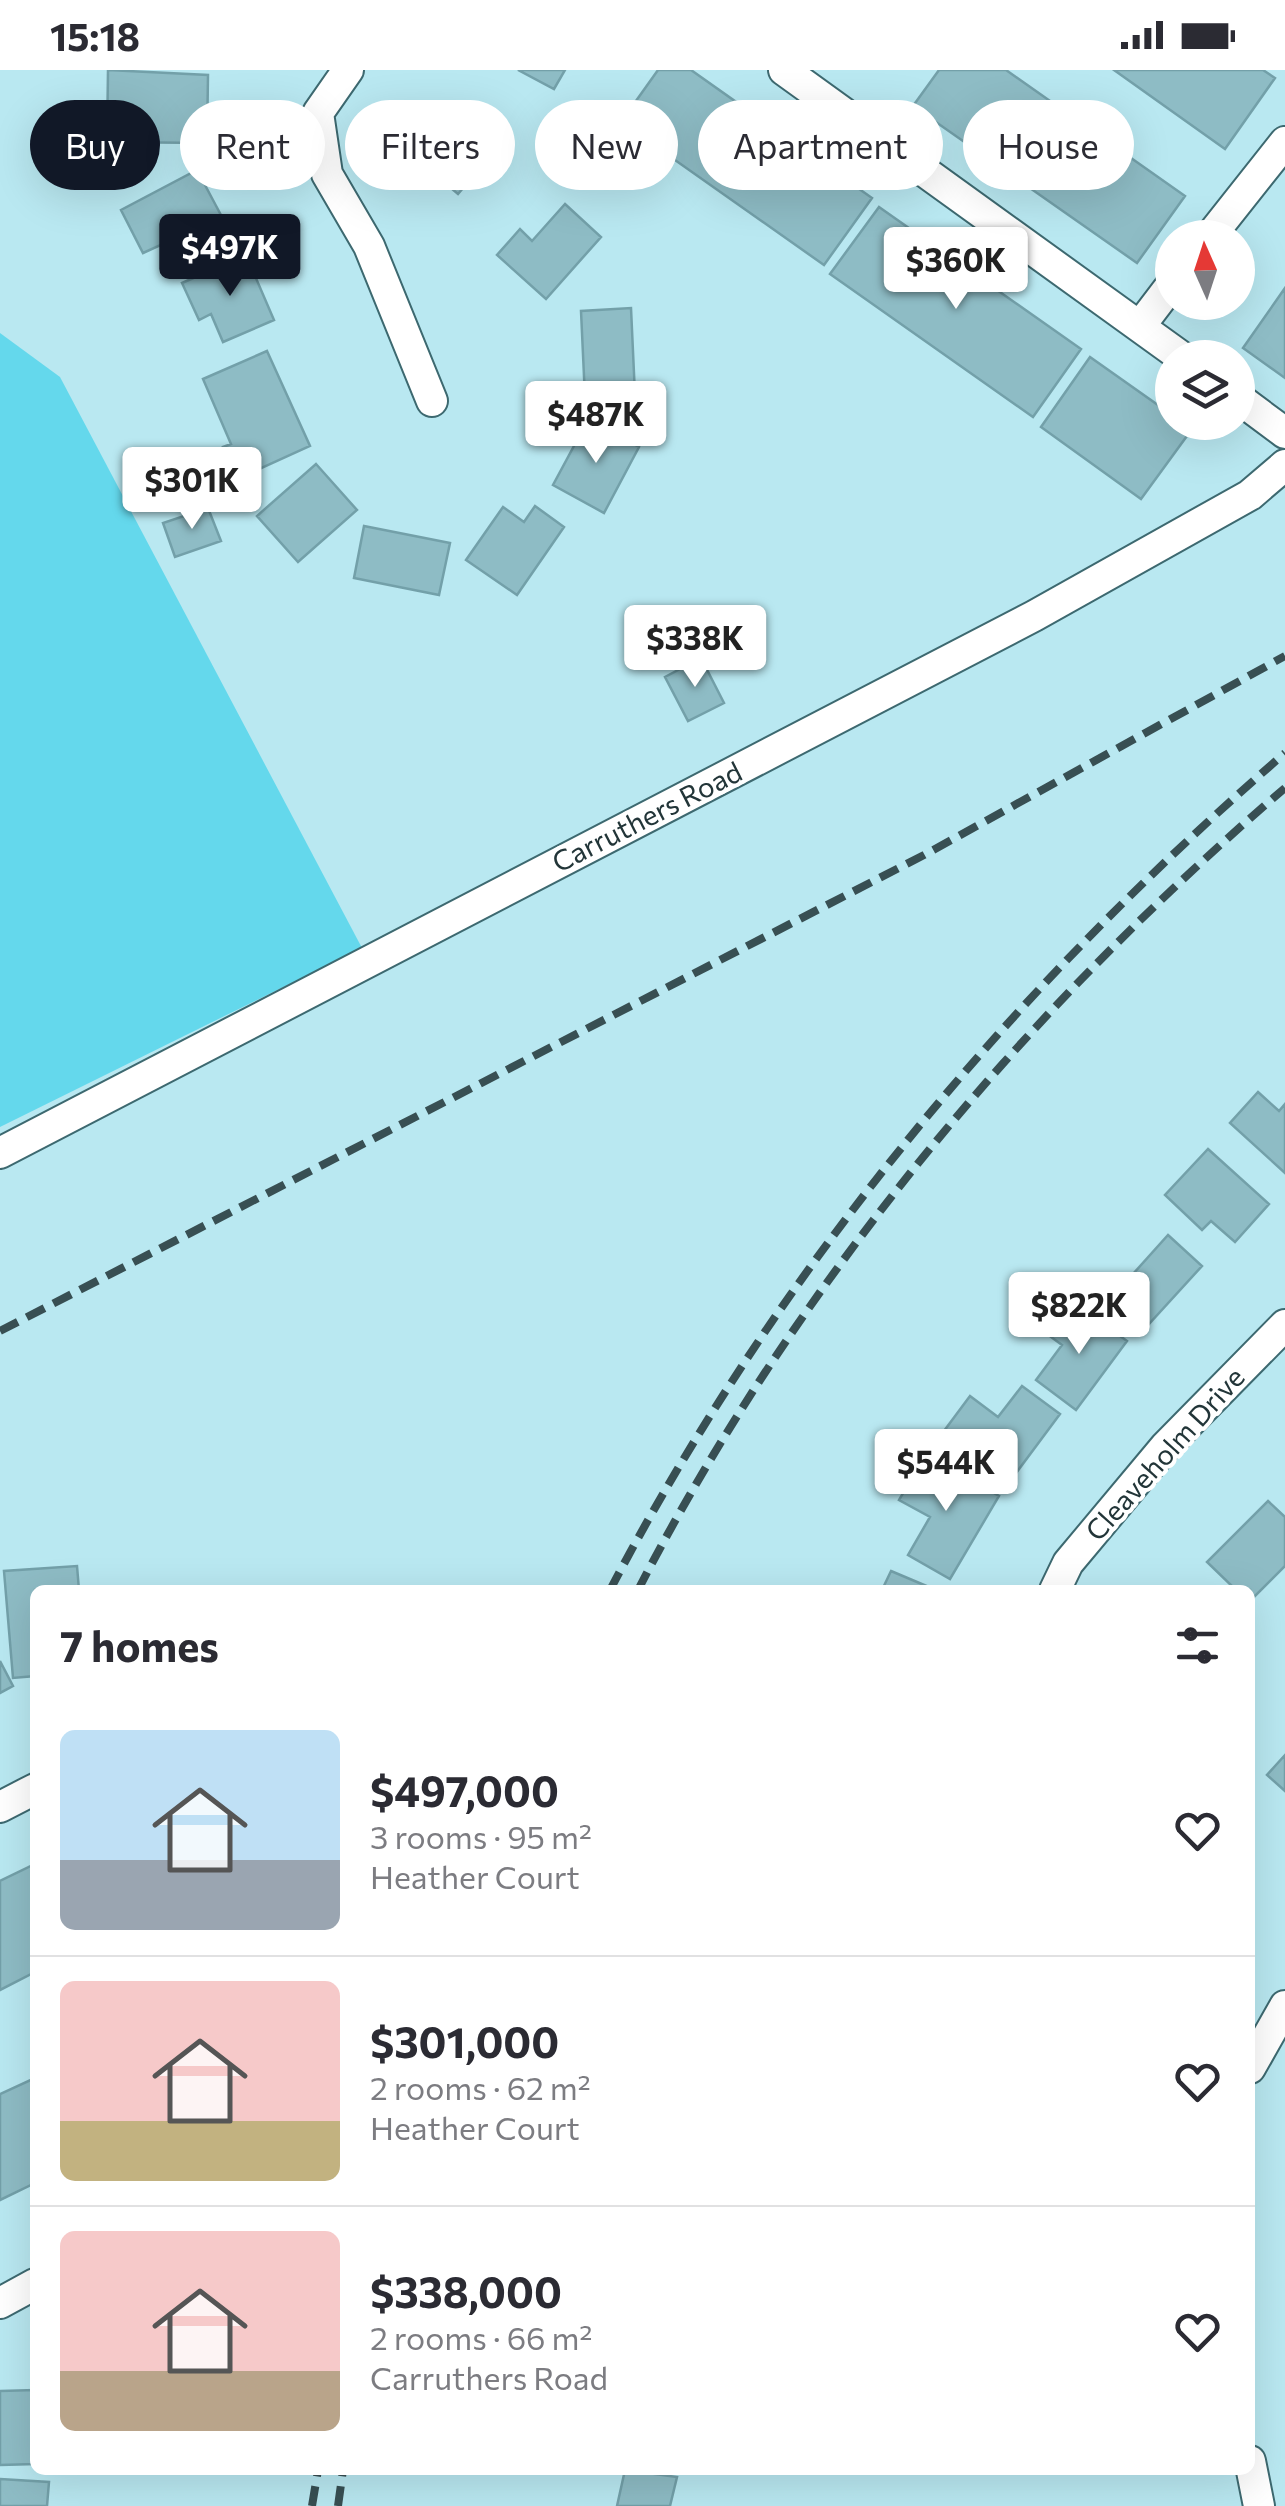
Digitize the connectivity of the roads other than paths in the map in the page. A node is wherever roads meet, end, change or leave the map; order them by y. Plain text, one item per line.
1 (348, 70) edge
2 (784, 70) edge
3 (818, 80) edge
4 (1285, 142) edge
5 (1223, 220) edge
6 (1155, 306) edge
7 (1140, 326) junction
8 (1158, 340) edge
9 (432, 401) dead end
10 (1255, 411) edge
11 (1285, 433) edge
12 (1285, 465) edge
13 (0, 1153) edge
14 (1285, 1325) edge
15 (1057, 1585) edge
16 (30, 1792) edge
17 (0, 1807) edge
18 (1285, 2006) edge
19 (1255, 2051) edge
20 (30, 2287) edge
21 (0, 2303) edge
22 (1253, 2475) edge
23 (1259, 2506) edge

1 - 9 street
2 - 3 street
3 - 7 street
4 - 5 street
6 - 7 street
7 - 8 street
10 - 11 street
12 - 13 street, Carruthers Road
14 - 15 street, Cleaveholm Drive
16 - 17 street
18 - 19 street
20 - 21 street
22 - 23 street

